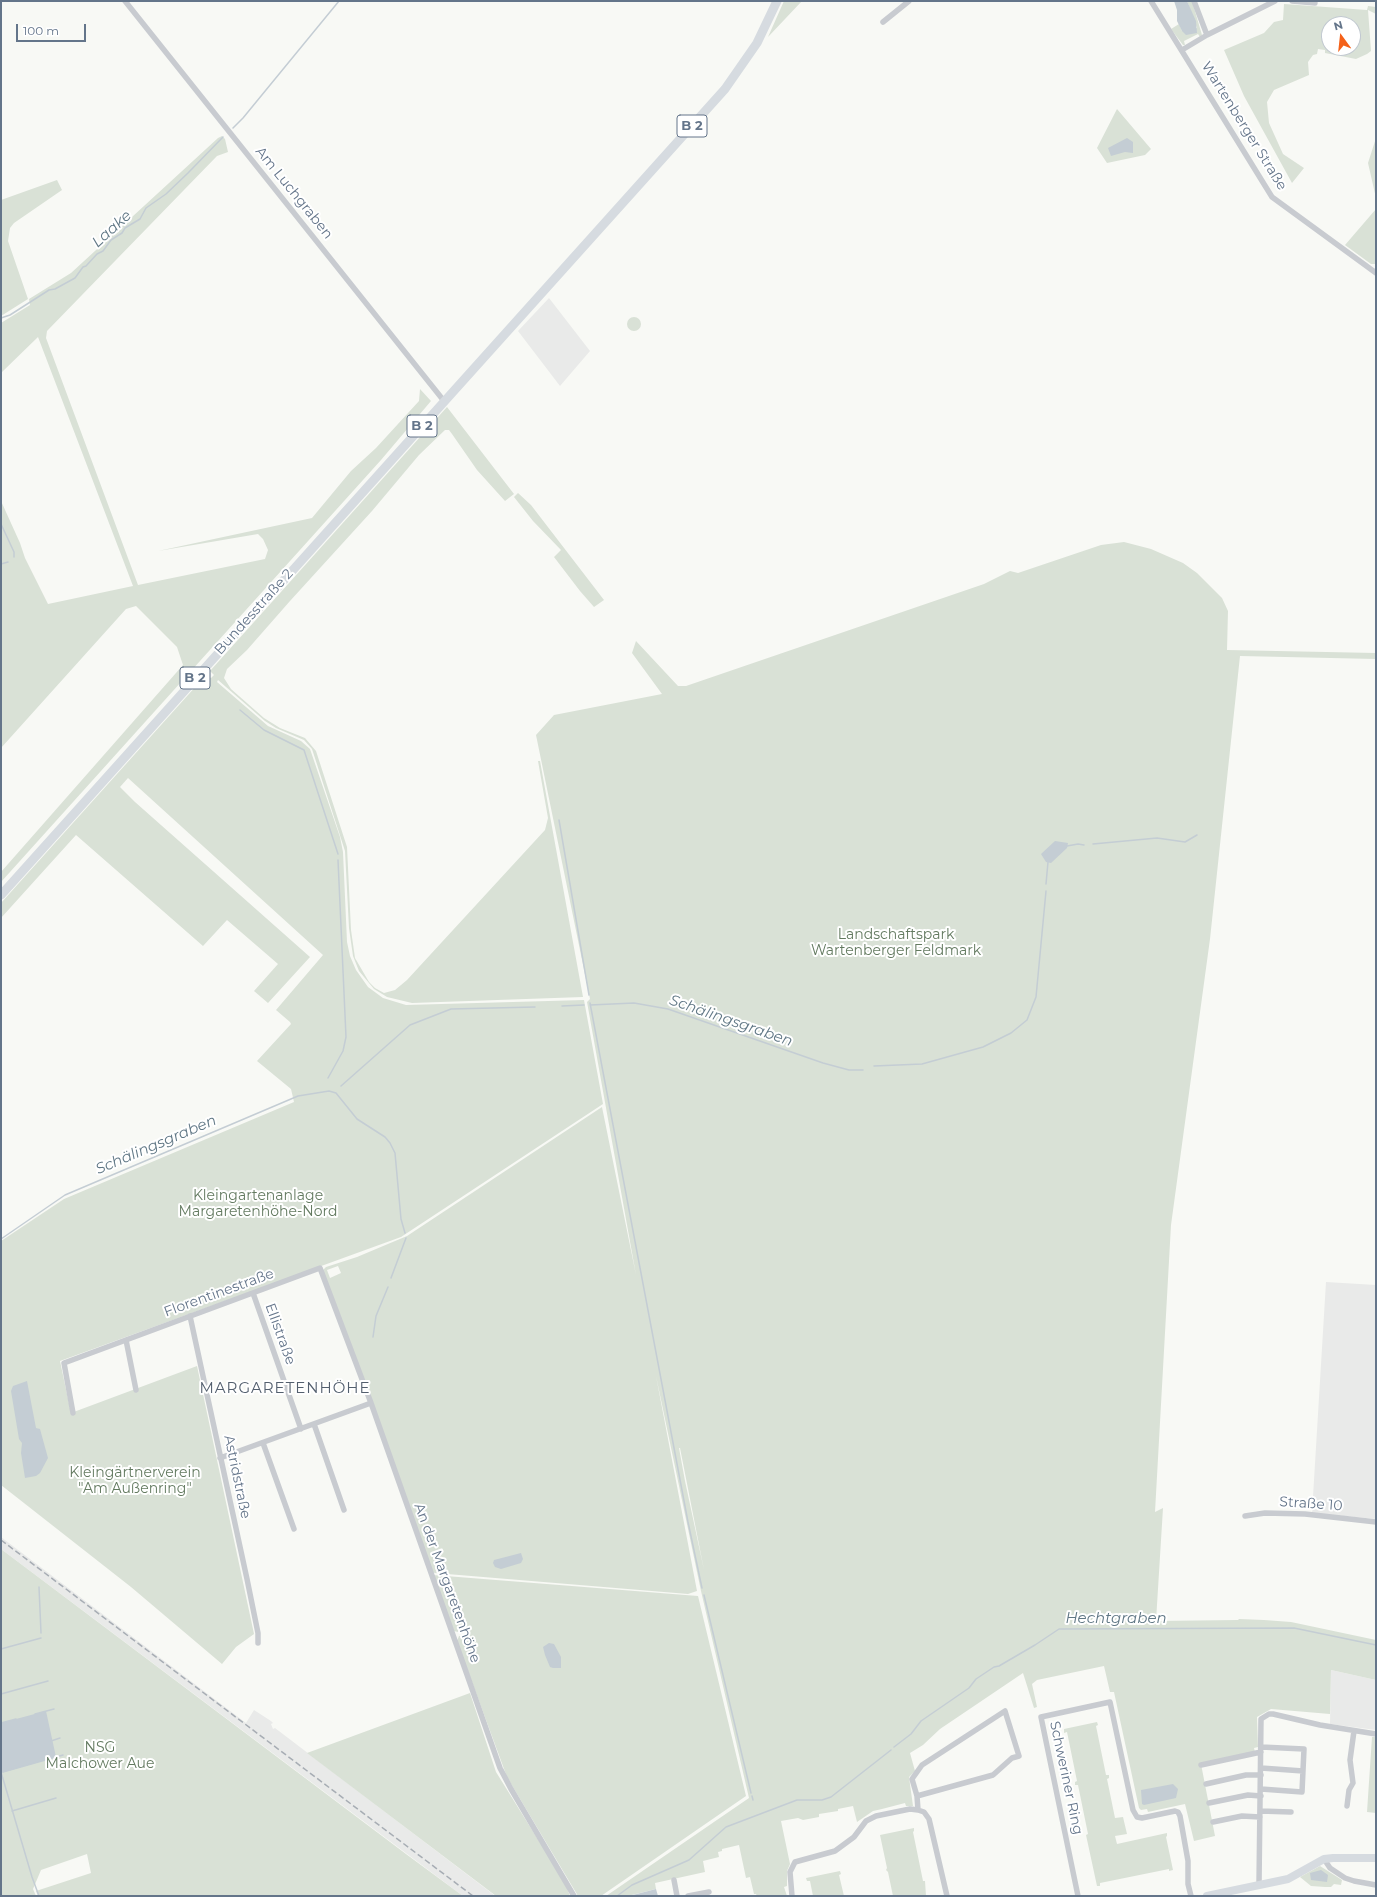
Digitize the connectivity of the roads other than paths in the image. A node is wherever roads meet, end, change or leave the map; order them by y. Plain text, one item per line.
1 (125, 1) edge
2 (777, 1) edge
3 (909, 1) edge
4 (1151, 1) edge
5 (1194, 1) edge
6 (1275, 1) edge
7 (1292, 1) edge
8 (1315, 3) dead end
9 (882, 22) dead end
10 (1207, 35) junction
11 (1182, 50) junction
12 (1376, 273) edge
13 (444, 401) junction
14 (1, 894) edge
15 (320, 1268) joint
16 (253, 1293) junction
17 (190, 1316) junction
18 (126, 1340) junction
19 (136, 1390) dead end
20 (371, 1403) junction
21 (73, 1413) dead end
22 (314, 1424) junction
23 (301, 1429) junction
24 (263, 1443) junction
25 (220, 1458) junction
26 (344, 1510) dead end
27 (1245, 1516) dead end
28 (1376, 1522) edge
29 (294, 1529) dead end
30 (258, 1643) dead end
31 (1354, 1731) junction
32 (1376, 1734) edge
33 (1261, 1750) junction
34 (1201, 1765) dead end
35 (1261, 1768) junction
36 (1303, 1771) junction
37 (1261, 1775) junction
38 (1206, 1784) dead end
39 (1261, 1793) junction
40 (917, 1796) junction
41 (1209, 1803) dead end
42 (1347, 1806) dead end
43 (918, 1810) junction
44 (1291, 1812) dead end
45 (1260, 1814) junction
46 (1214, 1822) dead end
47 (1376, 1858) edge
48 (1324, 1859) junction
49 (674, 1880) dead end
50 (1258, 1884) junction
51 (1376, 1885) edge
52 (709, 1892) dead end
53 (574, 1896) edge
54 (677, 1896) edge
55 (688, 1896) edge
56 (792, 1896) edge
57 (947, 1896) edge
58 (1078, 1896) edge
59 (1191, 1896) edge
60 (1207, 1896) edge

1 - 13 street, Am Luchgraben
2 - 13 main road, B 2
3 - 9 street
4 - 11 street, Wartenberger Straße
5 - 10 street
6 - 10 street
7 - 8 street
10 - 11 street
11 - 12 street, Wartenberger Straße
13 - 14 main road, Bundesstraße 2 / B 2
15 - 16 street, Florentinestraße
15 - 20 street, An der Margaretenhöhe
16 - 17 street, Florentinestraße
16 - 23 street, Ellistraße
17 - 18 street, Florentinestraße
17 - 25 street, Astridstraße
18 - 19 street
18 - 21 street, Florentinestraße
20 - 22 street
20 - 53 street, An der Margaretenhöhe
22 - 23 street
22 - 26 street
23 - 24 street
24 - 25 street
24 - 29 street
25 - 30 street, Astridstraße
27 - 28 street, Straße 10
31 - 32 street
31 - 33 street
31 - 42 street
33 - 34 street
33 - 35 street
33 - 36 street
35 - 36 street
35 - 37 street
36 - 39 street
37 - 38 street
37 - 39 street
39 - 41 street
39 - 45 street
40 - 40 street
40 - 43 street
43 - 56 street
43 - 57 street
44 - 45 street
45 - 46 street
45 - 50 street
47 - 48 main road
48 - 50 main road
48 - 51 street
49 - 54 street
50 - 60 main road
52 - 55 street
58 - 59 street, Schweriner Ring

